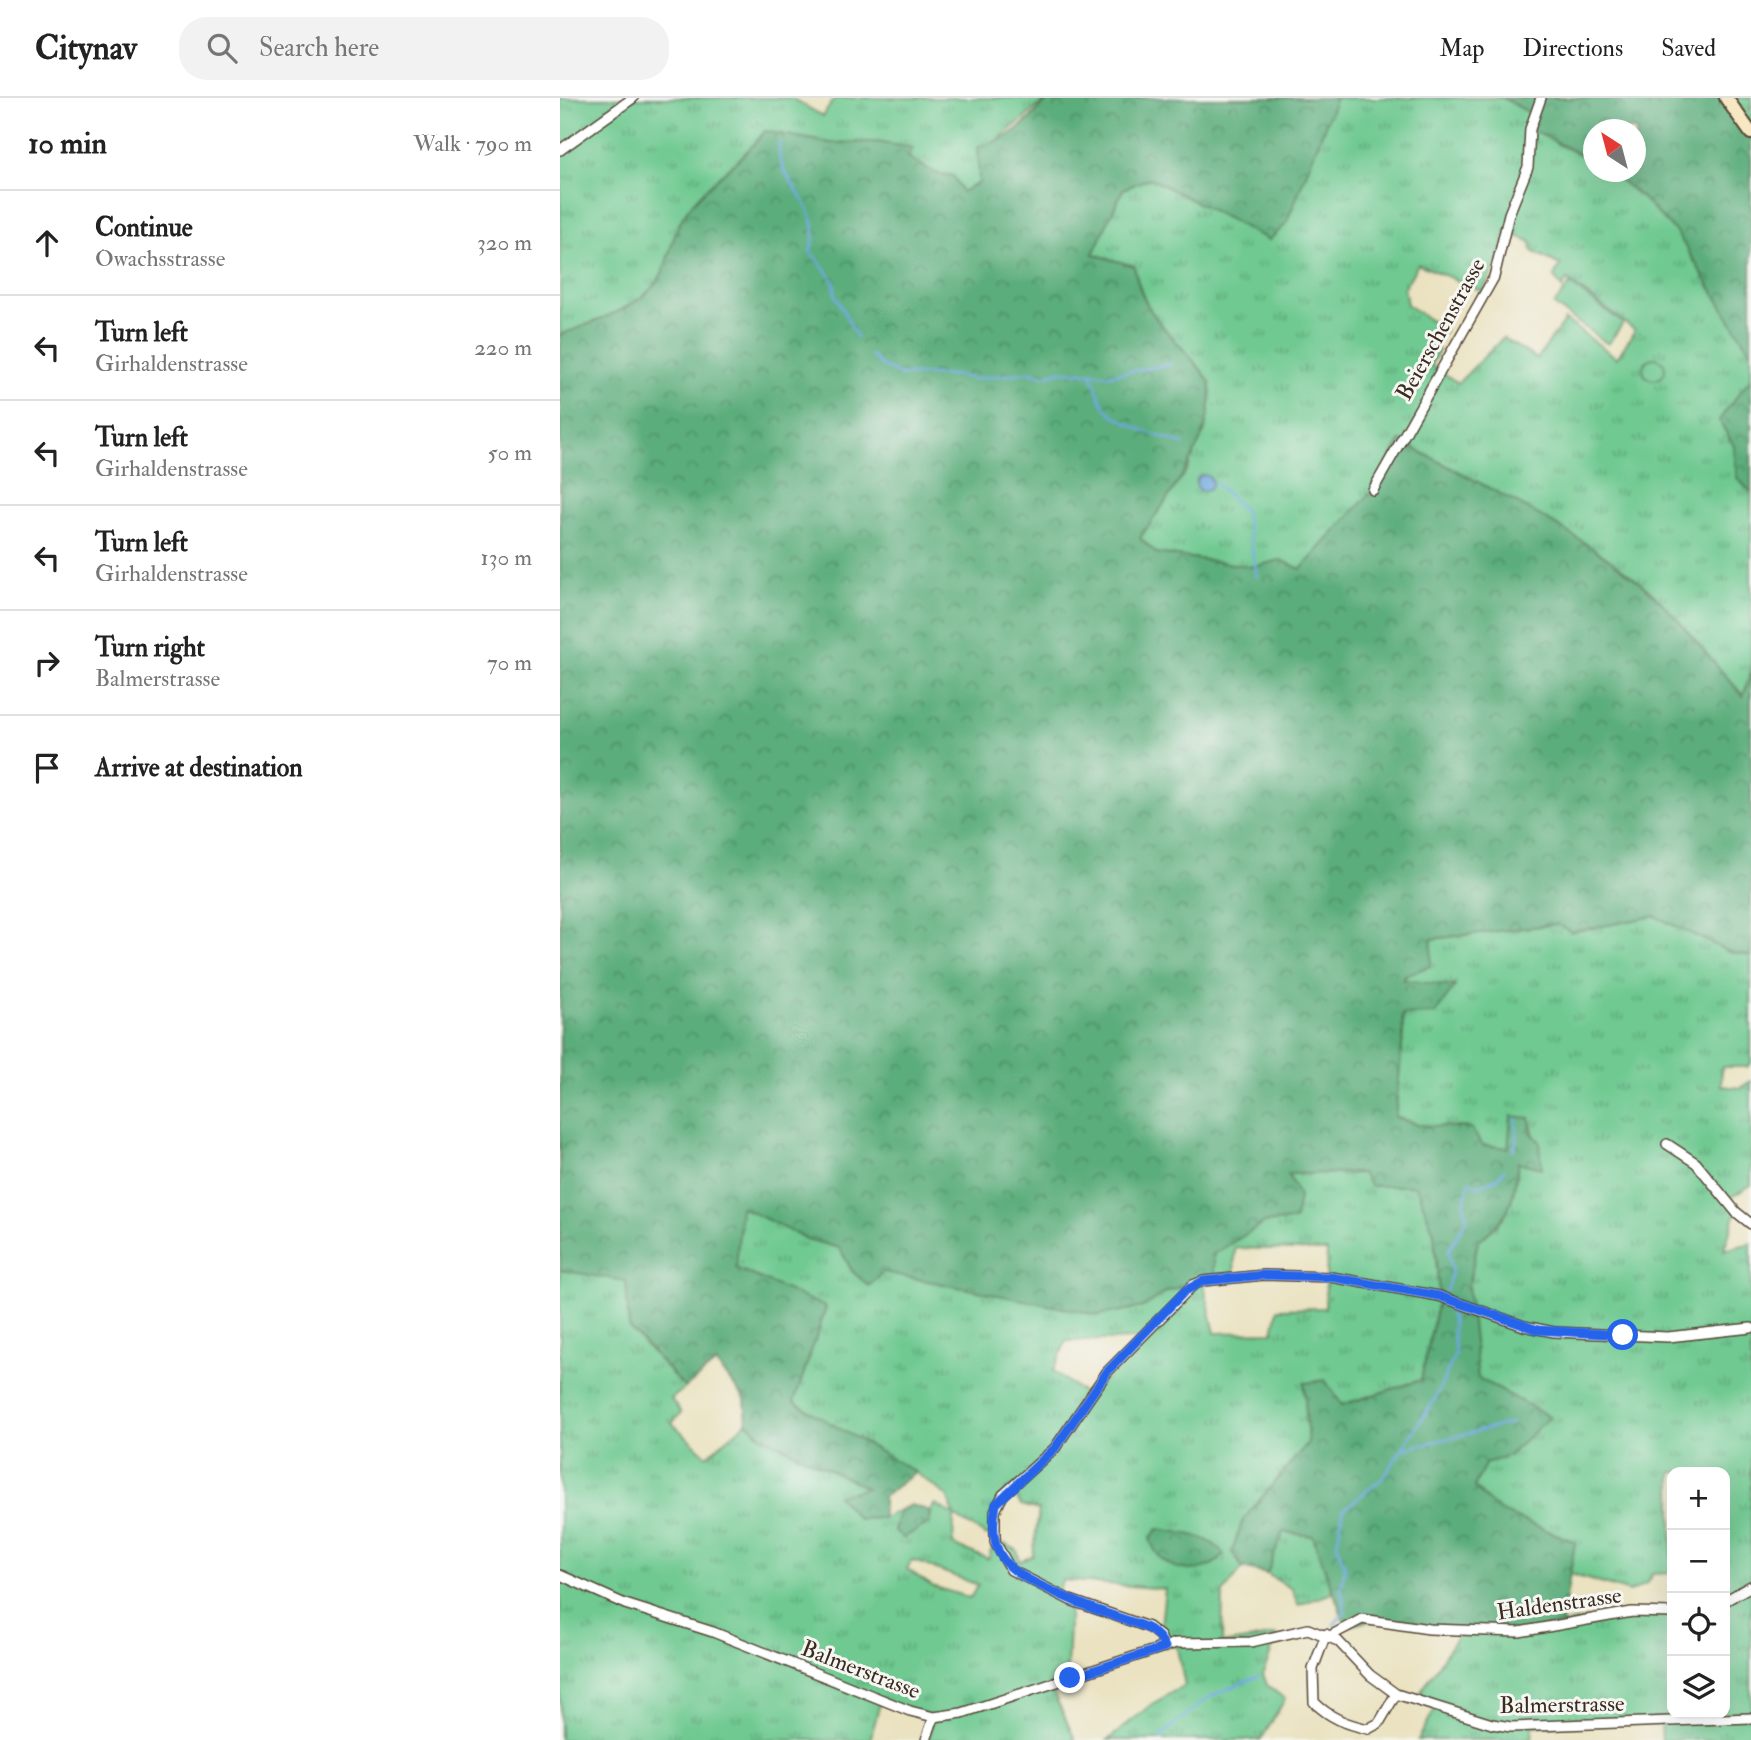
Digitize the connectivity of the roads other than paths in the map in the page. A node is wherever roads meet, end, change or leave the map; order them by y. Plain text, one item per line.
1 (633, 98) edge
2 (1541, 98) edge
3 (1726, 98) edge
4 (1751, 134) edge
5 (560, 150) edge
6 (1373, 490) dead end
7 (1667, 1144) dead end
8 (1751, 1224) edge
9 (1751, 1328) edge
10 (560, 1575) edge
11 (1751, 1586) edge
12 (1730, 1598) edge
13 (1667, 1613) edge
14 (1328, 1635) junction
15 (1165, 1647) junction
16 (1396, 1694) junction
17 (934, 1717) junction
18 (1751, 1718) edge
19 (926, 1740) edge

1 - 5 street
2 - 6 street, Beierschenstrasse
3 - 4 street
7 - 8 street
9 - 15 street
10 - 17 street, Balmerstrasse
11 - 12 street
13 - 14 street, Haldenstrasse
14 - 15 street, Balmerstrasse
14 - 16 street, Balmerstrasse
14 - 16 street
15 - 17 street, Balmerstrasse
16 - 18 street, Balmerstrasse
17 - 19 street

